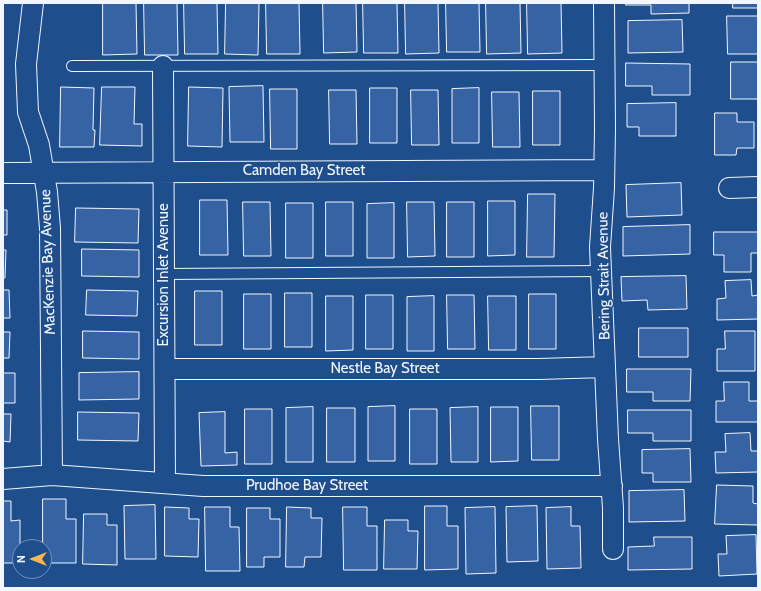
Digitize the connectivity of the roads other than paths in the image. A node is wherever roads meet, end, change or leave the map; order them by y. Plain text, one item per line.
1 (30, 3) edge
2 (36, 3) edge
3 (604, 3) edge
4 (33, 4) edge
5 (604, 65) junction
6 (72, 66) dead end
7 (164, 66) junction
8 (604, 170) junction
9 (164, 172) junction
10 (3, 173) edge
11 (44, 173) junction
12 (729, 188) dead end
13 (758, 188) edge
14 (601, 271) junction
15 (164, 274) junction
16 (605, 367) junction
17 (165, 369) junction
18 (52, 475) junction
19 (3, 479) edge
20 (165, 483) junction
21 (612, 486) junction
22 (613, 549) dead end

1 - 4 street
2 - 4 street
3 - 5 street, Bering Strait Avenue
4 - 11 street, MacKenzie Bay Avenue
5 - 7 lane
5 - 8 street, Bering Strait Avenue
6 - 7 lane
7 - 9 street, Excursion Inlet Avenue
8 - 9 street, Camden Bay Street
8 - 14 street, Bering Strait Avenue
9 - 11 street, Camden Bay Street
9 - 15 street, Excursion Inlet Avenue
10 - 11 street, Camden Bay Street
11 - 18 street, MacKenzie Bay Avenue
12 - 13 street
14 - 15 lane
14 - 16 street, Bering Strait Avenue
15 - 17 street, Excursion Inlet Avenue
16 - 17 street, Nestle Bay Street
16 - 21 street, Bering Strait Avenue
17 - 20 street, Excursion Inlet Avenue
18 - 19 street, Prudhoe Bay Street
18 - 20 street, Prudhoe Bay Street
20 - 21 street, Prudhoe Bay Street
21 - 22 street, Bering Strait Avenue

